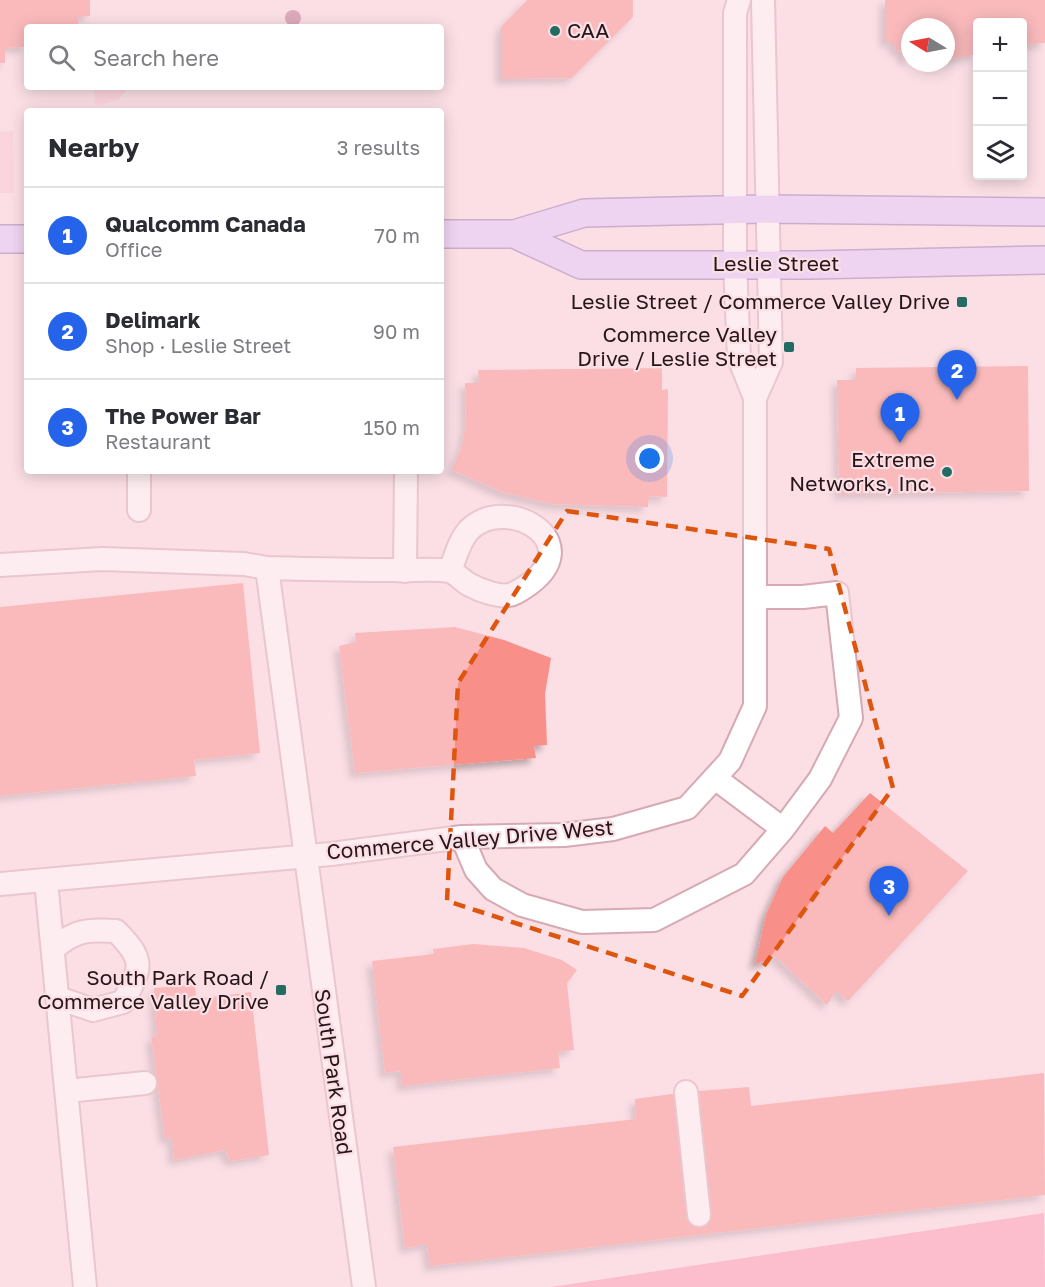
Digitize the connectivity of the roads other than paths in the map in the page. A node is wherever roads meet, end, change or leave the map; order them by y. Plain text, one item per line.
1 (739, 0) edge
2 (763, 0) edge
3 (735, 210) junction
4 (769, 210) junction
5 (1045, 213) edge
6 (444, 234) edge
7 (514, 234) junction
8 (0, 239) edge
9 (24, 239) edge
10 (1045, 260) edge
11 (735, 263) junction
12 (768, 264) junction
13 (755, 398) junction
14 (139, 474) edge
15 (406, 474) edge
16 (139, 510) dead end
17 (0, 565) edge
18 (267, 568) junction
19 (405, 571) junction
20 (450, 571) dead end
21 (755, 597) junction
22 (715, 778) junction
23 (783, 829) junction
24 (462, 837) junction
25 (305, 856) junction
26 (46, 880) junction
27 (0, 884) edge
28 (53, 949) junction
29 (58, 998) junction
30 (144, 1083) dead end
31 (66, 1091) junction
32 (686, 1092) dead end
33 (699, 1215) dead end
34 (85, 1287) edge
35 (364, 1287) edge

1 - 3 street, Commerce Valley Drive West
2 - 4 street, Commerce Valley Drive West
3 - 4 main road, Leslie Street
3 - 7 main road, Leslie Street
3 - 11 street, Commerce Valley Drive West
4 - 5 main road, Leslie Street
4 - 12 street, Commerce Valley Drive West
6 - 7 main road, Leslie Street
7 - 11 main road, Leslie Street
8 - 9 main road
10 - 12 main road, Leslie Street
11 - 12 main road, Leslie Street
11 - 13 street, Commerce Valley Drive West
12 - 13 street, Commerce Valley Drive West
13 - 21 street, Commerce Valley Drive West
14 - 16 street
15 - 19 street
17 - 18 street
18 - 19 street
18 - 25 street, South Park Road
19 - 20 street
21 - 22 street, Commerce Valley Drive West
21 - 23 street
22 - 23 street
22 - 24 street, Commerce Valley Drive West
23 - 24 street
24 - 25 street, Commerce Valley Drive West
25 - 26 street, Commerce Valley Drive West
25 - 35 street, South Park Road
26 - 27 street, Commerce Valley Drive West
26 - 28 street
28 - 29 street
28 - 29 street
29 - 31 street
30 - 31 street
31 - 34 street
32 - 33 street

